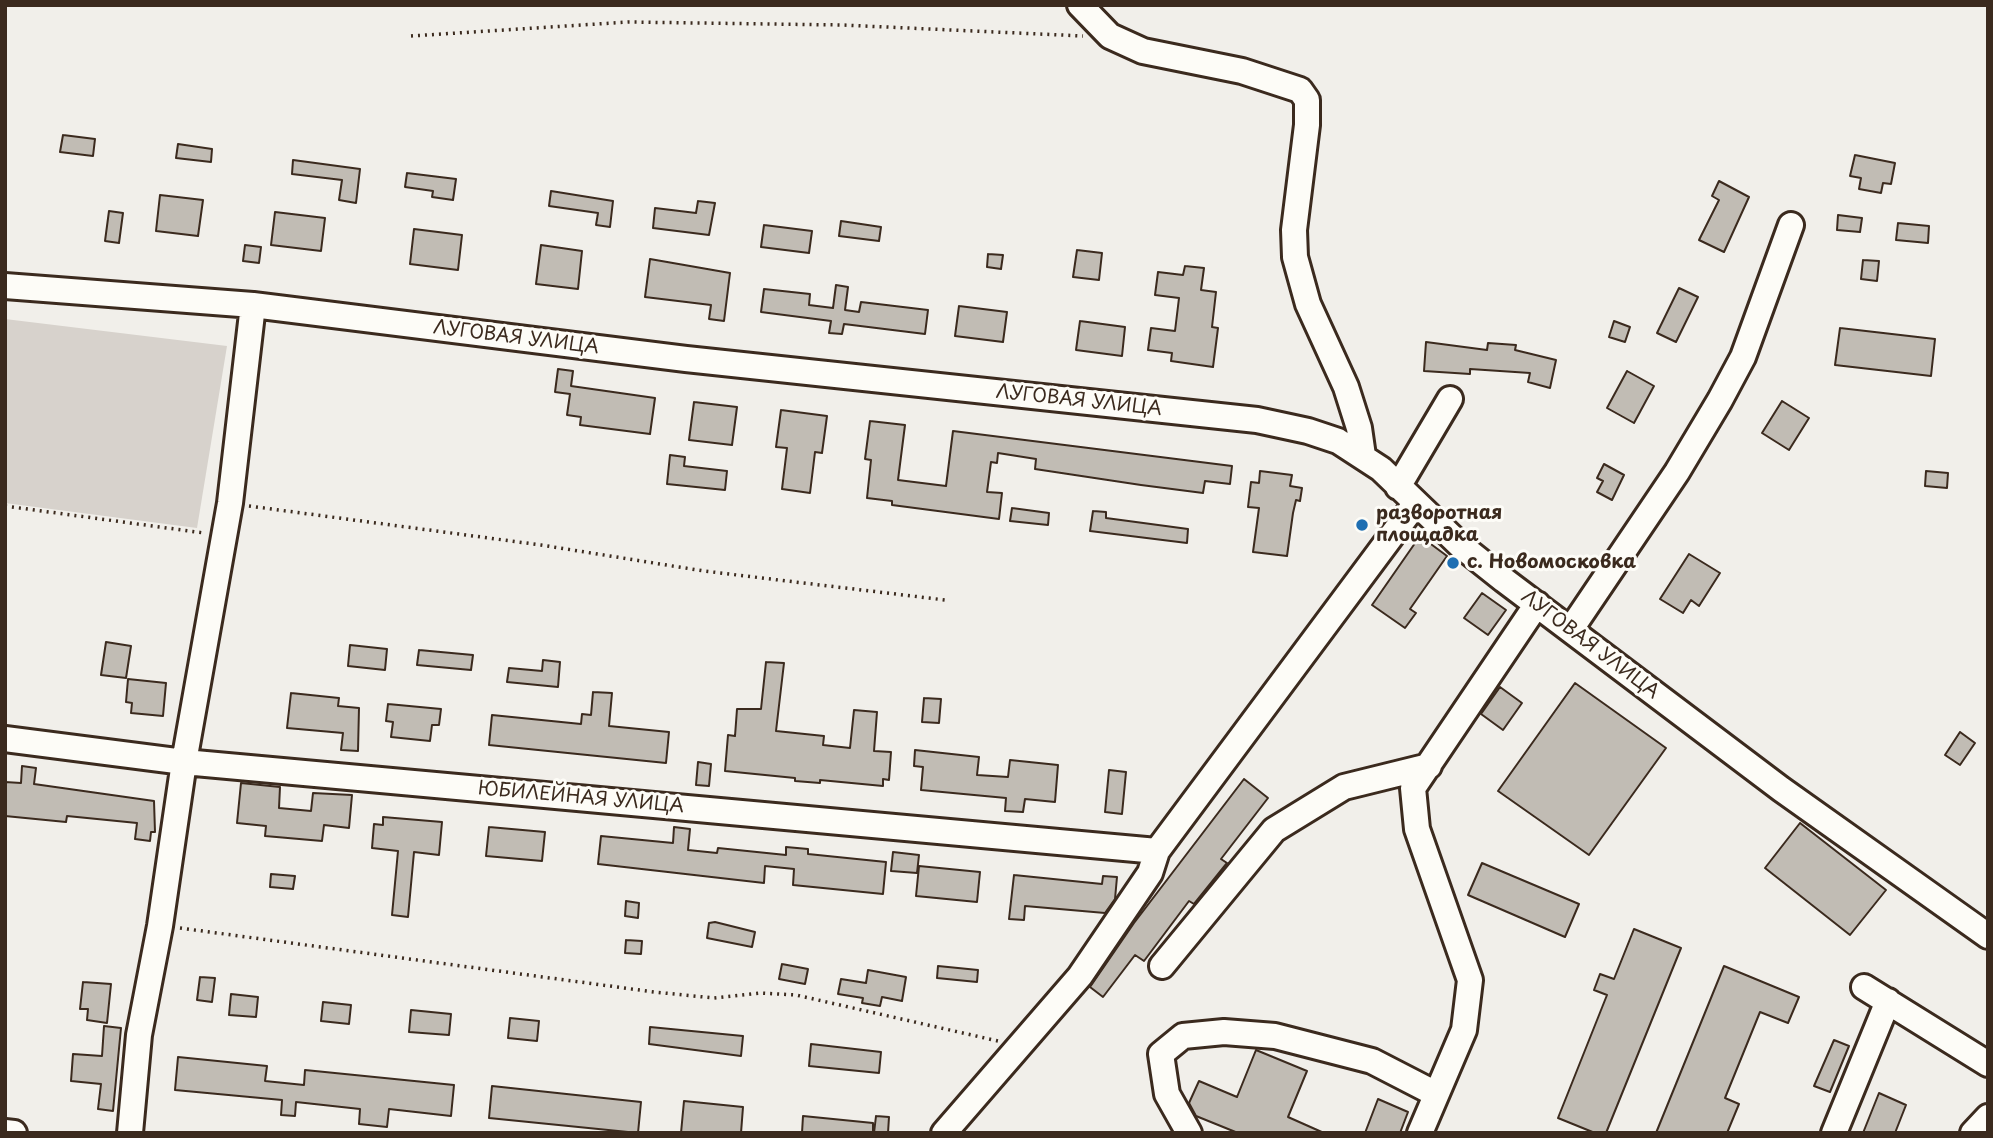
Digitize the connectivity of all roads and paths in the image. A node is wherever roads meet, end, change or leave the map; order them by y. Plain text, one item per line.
1 (1080, 5) edge
2 (411, 36) dead end
3 (1110, 36) junction
4 (1791, 225) dead end
5 (5, 286) edge
6 (253, 305) junction
7 (1450, 399) dead end
8 (1363, 456) junction
9 (1407, 495) junction
10 (230, 503) junction
11 (5, 506) edge
12 (224, 536) junction
13 (945, 600) dead end
14 (1537, 604) junction
15 (1571, 629) junction
16 (5, 739) edge
17 (184, 762) junction
18 (1429, 766) junction
19 (1157, 851) junction
20 (160, 926) junction
21 (1988, 936) edge
22 (1162, 966) dead end
23 (1864, 987) dead end
24 (1888, 1001) junction
25 (1014, 1054) junction
26 (1988, 1064) edge
27 (1436, 1094) junction
28 (1988, 1117) edge
29 (5, 1132) edge
30 (14, 1133) edge
31 (130, 1133) edge
32 (944, 1133) edge
33 (1189, 1133) edge
34 (1420, 1133) edge
35 (1834, 1133) edge
36 (1973, 1133) edge

1 - 3 street
2 - 3 path
3 - 8 street
4 - 15 street
5 - 6 street, ЛУГОВАЯ УЛИЦА
6 - 8 street, ЛУГОВАЯ УЛИЦА
6 - 10 street
7 - 9 street
8 - 9 street, ЛУГОВАЯ УЛИЦА
9 - 14 street, ЛУГОВАЯ УЛИЦА
9 - 19 street
10 - 12 street
10 - 13 path
11 - 12 path
12 - 17 street
14 - 15 street, ЛУГОВАЯ УЛИЦА
14 - 18 street
15 - 21 street, ЛУГОВАЯ УЛИЦА
16 - 17 street, ЮБИЛЕЙНАЯ УЛИЦА
17 - 19 street, ЮБИЛЕЙНАЯ УЛИЦА
17 - 20 street
18 - 22 street
18 - 27 street
19 - 25 street
20 - 25 path
20 - 31 street
23 - 24 street
24 - 26 street
24 - 35 street
25 - 32 street
27 - 33 street
27 - 34 street
28 - 36 street
29 - 30 street

